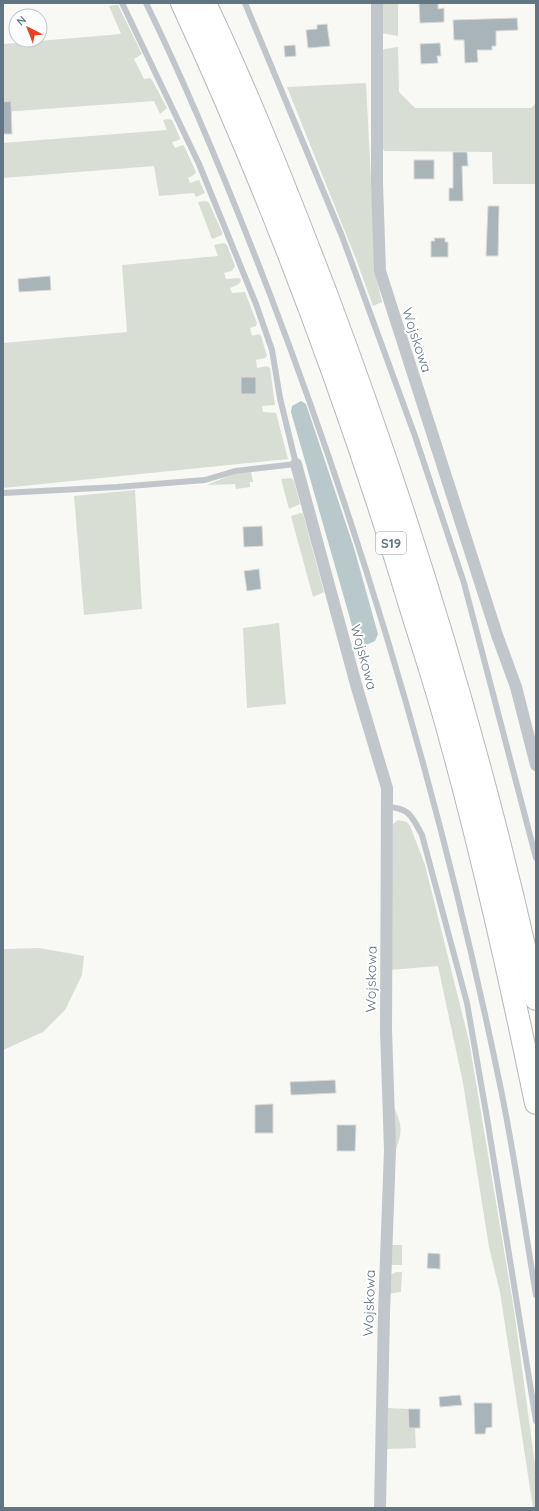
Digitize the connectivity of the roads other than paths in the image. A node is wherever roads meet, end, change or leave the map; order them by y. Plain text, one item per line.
1 (122, 3) edge
2 (146, 3) edge
3 (182, 3) edge
4 (205, 3) edge
5 (245, 3) edge
6 (377, 3) edge
7 (296, 464) junction
8 (3, 493) edge
9 (536, 765) edge
10 (388, 807) junction
11 (536, 858) edge
12 (536, 999) edge
13 (536, 1103) edge
14 (536, 1295) edge
15 (536, 1421) edge
16 (380, 1508) edge

1 - 7 lane
2 - 14 lane
3 - 13 highway, S19
4 - 12 highway, S19
5 - 11 lane
6 - 9 street, Wojskowa
7 - 8 lane
7 - 10 street, Wojskowa
10 - 15 lane
10 - 16 street, Wojskowa

